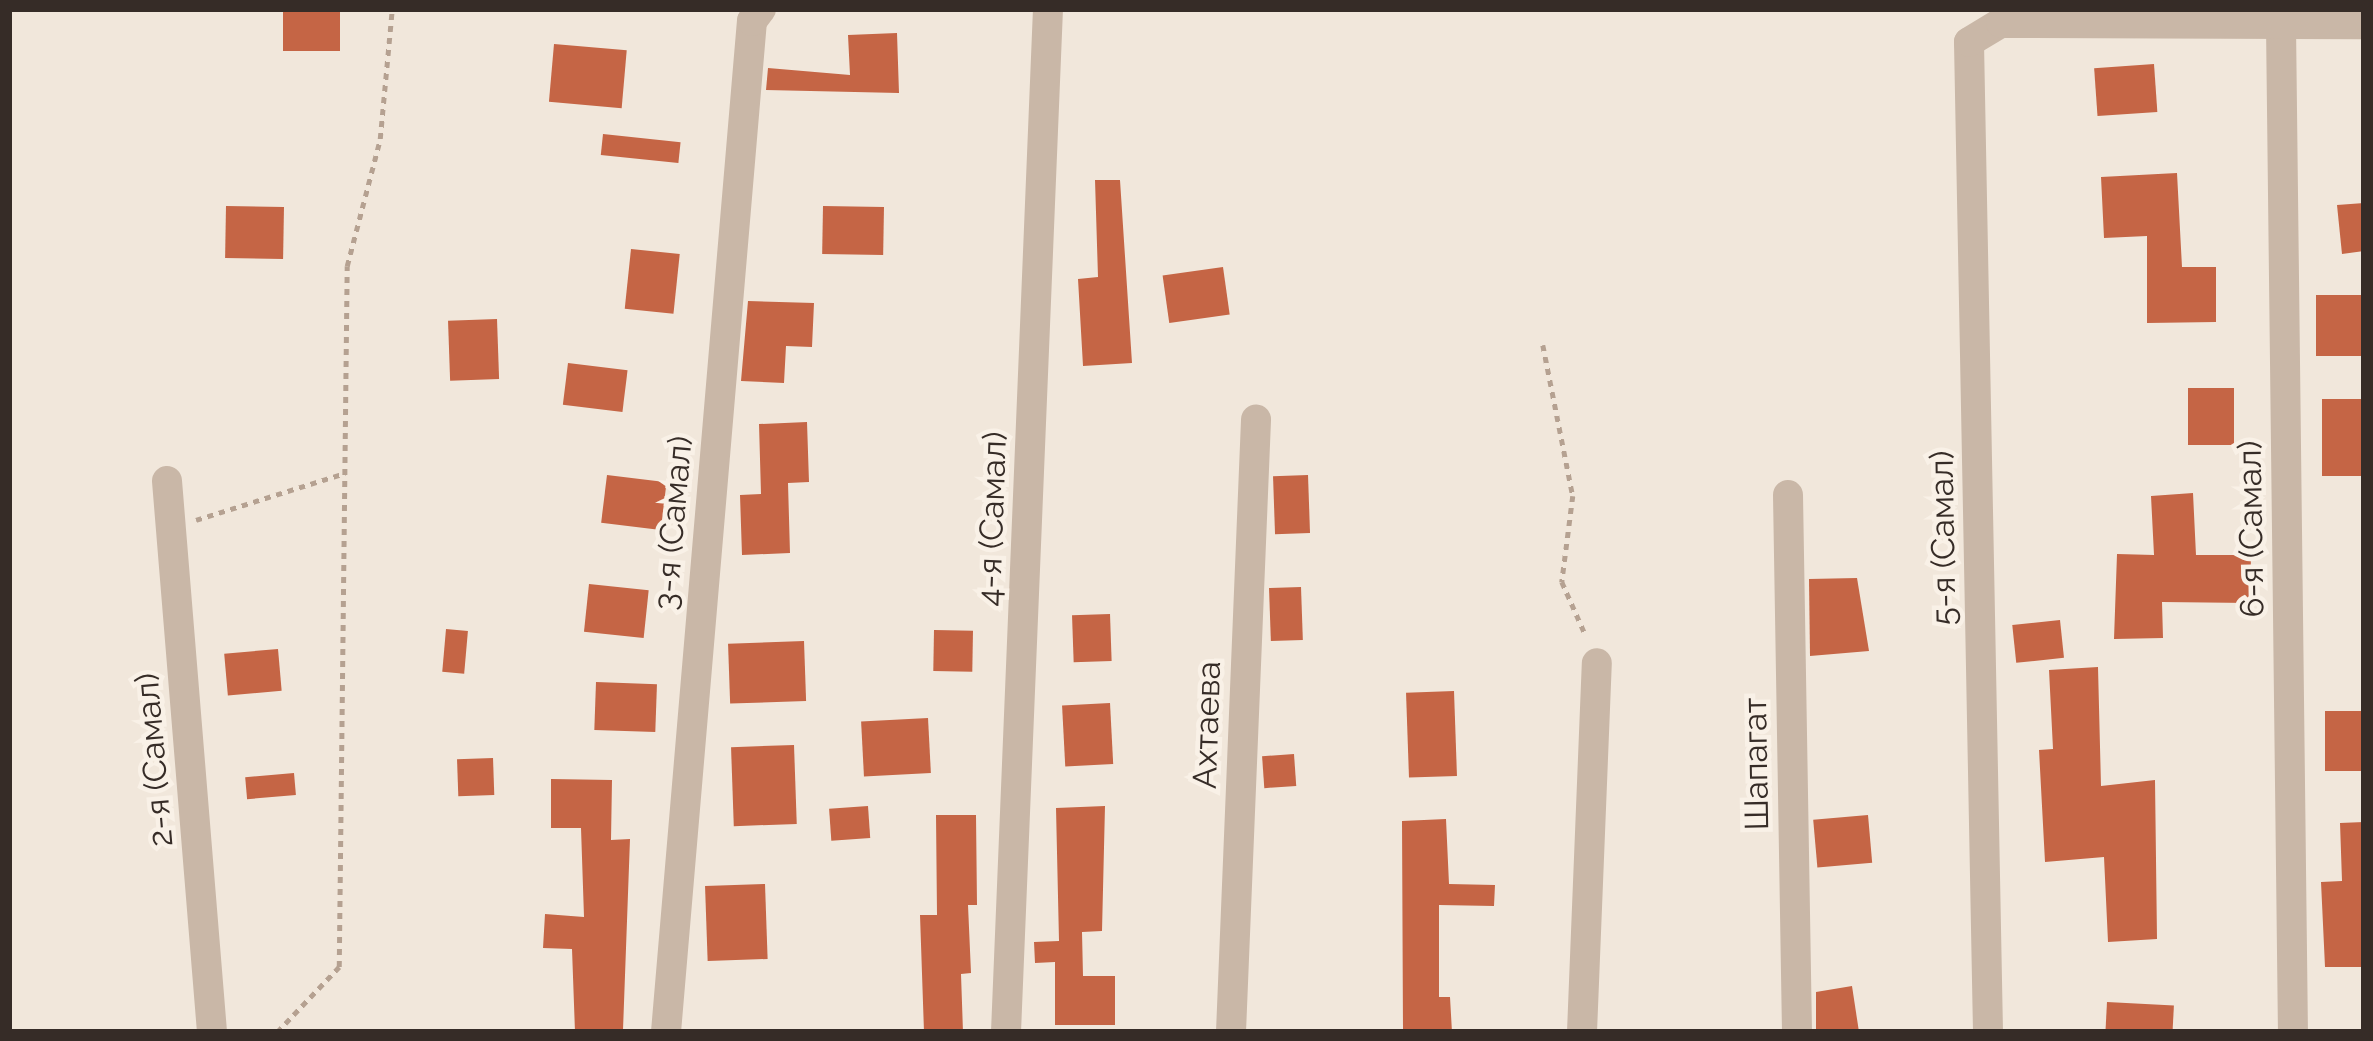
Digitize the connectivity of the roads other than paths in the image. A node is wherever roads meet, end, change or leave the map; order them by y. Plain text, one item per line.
1 (1048, 9) edge
2 (757, 15) edge
3 (2364, 24) edge
4 (2281, 26) junction
5 (1256, 420) dead end
6 (167, 481) dead end
7 (1788, 495) dead end
8 (1597, 663) road end
9 (212, 1032) edge
10 (666, 1032) edge
11 (1006, 1032) edge
12 (1231, 1032) edge
13 (1582, 1032) edge
14 (1797, 1032) edge
15 (1988, 1032) edge
16 (2293, 1032) edge

1 - 11 street, 4-я (Самал)
2 - 10 street, 3-я (Самал)
3 - 4 street
4 - 15 street, 5-я (Самал)
4 - 16 street, 6-я (Самал)
5 - 12 street, Ахтаева
6 - 9 street, 2-я (Самал)
7 - 14 street, Шапагат
8 - 13 street

